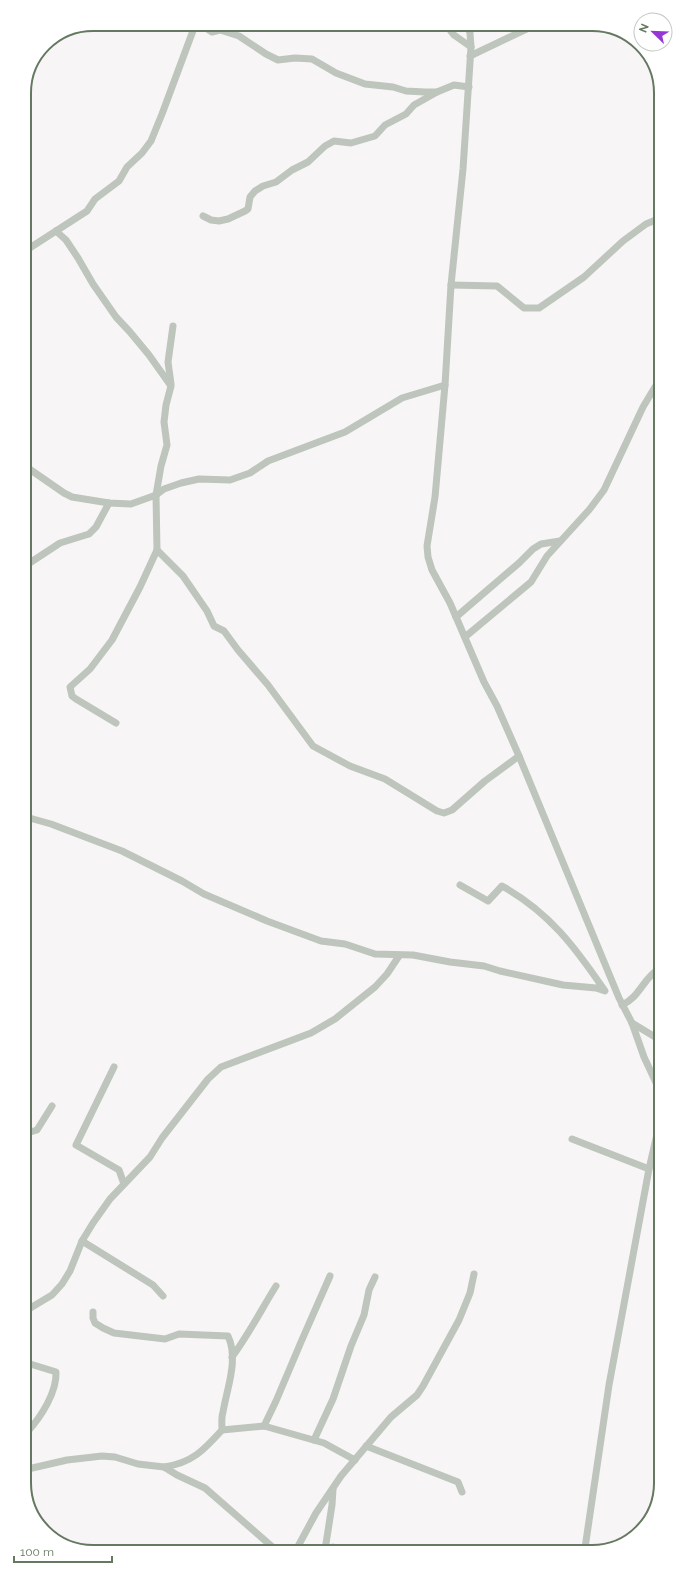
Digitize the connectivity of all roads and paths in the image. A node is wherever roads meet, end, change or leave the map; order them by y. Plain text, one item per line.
1 (193, 31) edge
2 (223, 31) edge
3 (451, 31) edge
4 (470, 31) edge
5 (522, 31) edge
6 (471, 47) junction
7 (470, 56) junction
8 (469, 87) junction
9 (437, 92) junction
10 (203, 216) dead end
11 (654, 221) edge
12 (56, 231) junction
13 (31, 247) edge
14 (451, 285) junction
15 (173, 326) dead end
16 (445, 384) junction
17 (171, 386) junction
18 (654, 389) edge
19 (31, 470) edge
20 (156, 495) junction
21 (109, 503) junction
22 (560, 541) junction
23 (157, 550) junction
24 (31, 562) edge
25 (456, 617) junction
26 (465, 637) junction
27 (116, 723) dead end
28 (519, 756) junction
29 (31, 818) edge
30 (460, 885) dead end
31 (399, 956) junction
32 (654, 972) edge
33 (605, 991) junction
34 (620, 1001) junction
35 (632, 1023) junction
36 (654, 1036) edge
37 (114, 1067) dead end
38 (654, 1078) edge
39 (52, 1106) dead end
40 (31, 1132) edge
41 (572, 1139) dead end
42 (654, 1147) edge
43 (649, 1169) junction
44 (124, 1184) junction
45 (82, 1241) junction
46 (474, 1274) dead end
47 (330, 1276) dead end
48 (376, 1277) dead end
49 (276, 1286) dead end
50 (163, 1296) dead end
51 (31, 1308) edge
52 (93, 1312) dead end
53 (232, 1357) junction
54 (31, 1364) edge
55 (264, 1426) junction
56 (31, 1428) edge
57 (222, 1430) junction
58 (314, 1440) junction
59 (366, 1446) junction
60 (355, 1460) junction
61 (164, 1467) junction
62 (31, 1468) edge
63 (333, 1488) junction
64 (462, 1492) dead end
65 (271, 1545) edge
66 (299, 1545) edge
67 (326, 1545) edge
68 (586, 1545) edge

1 - 12 street
2 - 9 street
3 - 6 street
4 - 6 street
5 - 7 street
6 - 7 street
7 - 8 street
8 - 9 street
8 - 14 street
9 - 10 street
11 - 14 street
12 - 13 street
12 - 17 street
14 - 16 street
15 - 17 street
16 - 20 street
16 - 25 street
17 - 20 street
18 - 22 street
19 - 21 street
20 - 21 street
20 - 23 street
21 - 24 street
22 - 25 street
22 - 26 street
23 - 27 street
23 - 28 street
25 - 26 street
26 - 28 street
28 - 34 street
29 - 31 street
30 - 33 street
31 - 33 street
31 - 44 street
32 - 34 street
33 - 34 street
34 - 35 street
35 - 36 street
35 - 38 street
37 - 44 street
39 - 40 street
41 - 43 street
42 - 43 street
43 - 68 street
44 - 45 street
45 - 50 street
45 - 51 street
46 - 59 street
47 - 55 street
48 - 58 street
49 - 53 street
52 - 53 street
53 - 57 street
54 - 56 street
55 - 57 street
55 - 58 street
57 - 61 street
58 - 60 street
59 - 60 street
59 - 64 street
60 - 63 street
61 - 62 street
61 - 65 street
63 - 66 street
63 - 67 street

